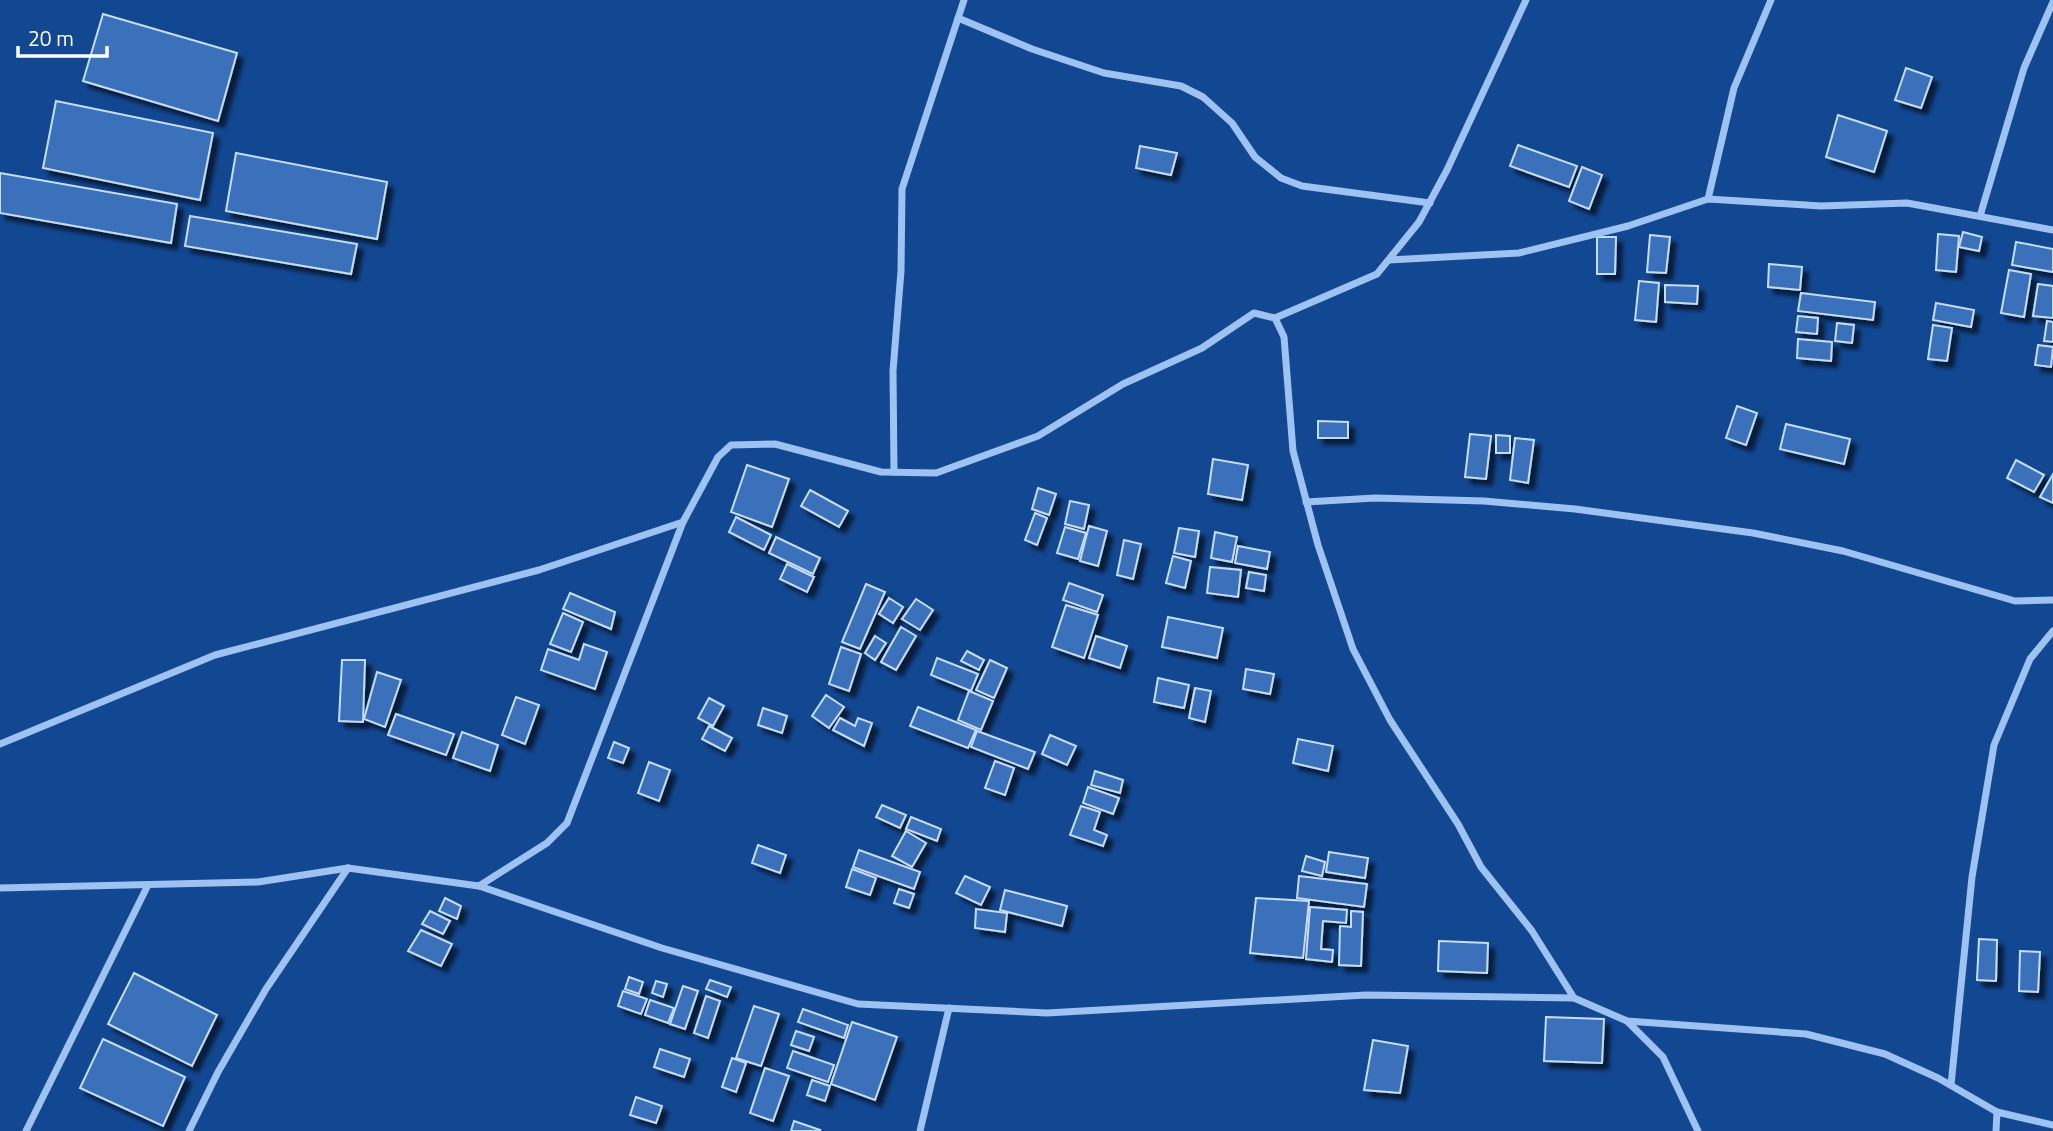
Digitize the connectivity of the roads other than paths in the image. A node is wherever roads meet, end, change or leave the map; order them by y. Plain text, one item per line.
1 (964, 0) edge
2 (1526, 0) edge
3 (1771, 0) edge
4 (2053, 2) edge
5 (958, 18) junction
6 (1708, 199) junction
7 (1430, 203) junction
8 (1980, 216) junction
9 (2053, 230) edge
10 (1389, 260) junction
11 (1275, 318) junction
12 (894, 472) junction
13 (1306, 502) junction
14 (683, 522) junction
15 (2053, 600) edge
16 (2053, 631) edge
17 (0, 744) edge
18 (348, 868) junction
19 (148, 885) junction
20 (479, 886) junction
21 (0, 888) edge
22 (1574, 998) junction
23 (949, 1008) junction
24 (1627, 1021) junction
25 (1951, 1085) junction
26 (1997, 1112) junction
27 (2053, 1125) edge
28 (26, 1131) edge
29 (189, 1131) edge
30 (920, 1131) edge
31 (1698, 1131) edge
32 (1996, 1131) edge

1 - 5 street
2 - 7 street
3 - 6 street
4 - 8 street
5 - 7 street
5 - 12 street
6 - 8 street
6 - 10 street
7 - 10 street
8 - 9 street
10 - 11 street
11 - 12 street
11 - 13 street
12 - 14 street
13 - 15 street
13 - 22 street
14 - 17 street
14 - 20 street
16 - 25 street
18 - 19 street
18 - 20 street
18 - 29 street
19 - 21 street
19 - 28 street
20 - 23 street
22 - 23 street
22 - 24 street
23 - 30 street
24 - 25 street
24 - 31 street
25 - 26 street
26 - 27 street
26 - 32 street

